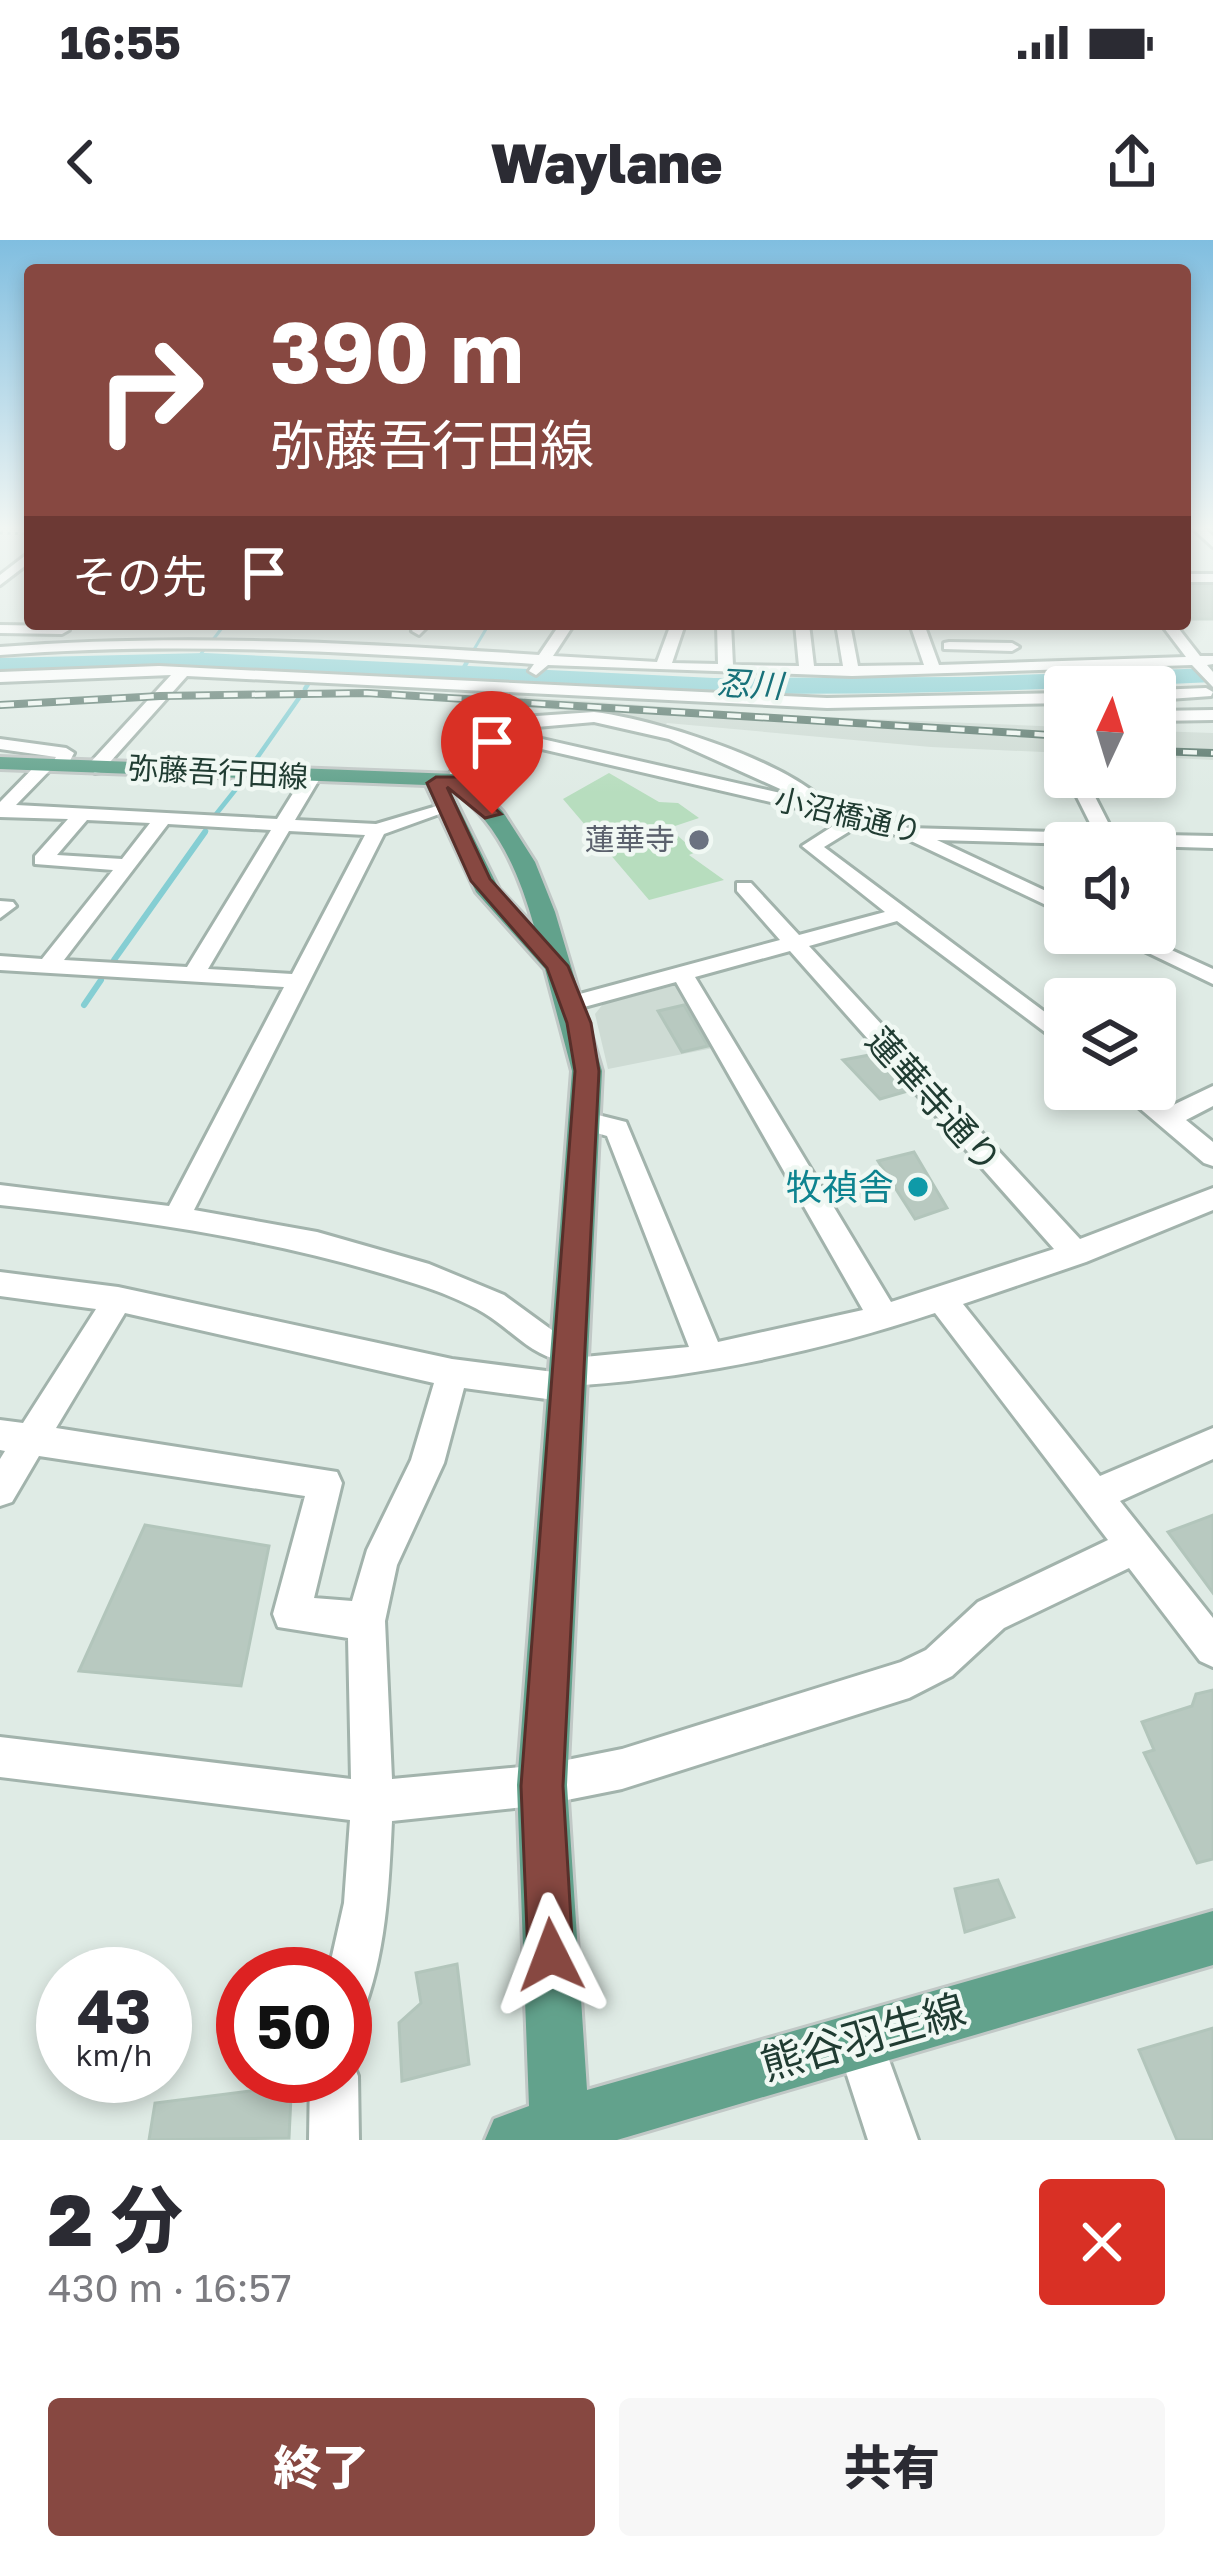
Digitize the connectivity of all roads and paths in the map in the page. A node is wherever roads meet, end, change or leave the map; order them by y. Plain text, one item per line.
1 (147, 630) edge
2 (563, 630) edge
3 (676, 630) edge
4 (724, 630) edge
5 (803, 630) edge
6 (844, 630) edge
7 (919, 630) edge
8 (1004, 630) edge
9 (1174, 630) edge
10 (210, 634) edge
11 (949, 646) dead end
12 (1012, 647) junction
13 (0, 651) edge
14 (543, 661) junction
15 (1202, 661) edge
16 (663, 667) junction
17 (1023, 668) junction
18 (726, 670) junction
19 (182, 671) junction
20 (807, 671) junction
21 (934, 671) junction
22 (852, 672) junction
23 (0, 677) edge
24 (1209, 687) edge
25 (524, 689) junction
26 (1176, 692) edge
27 (1044, 699) edge
28 (945, 702) junction
29 (1213, 715) edge
30 (1176, 716) edge
31 (1044, 717) edge
32 (496, 727) junction
33 (0, 744) edge
34 (0, 763) edge
35 (52, 766) junction
36 (95, 768) junction
37 (311, 778) junction
38 (445, 782) junction
39 (447, 808) junction
40 (824, 810) junction
41 (1, 811) edge
42 (83, 814) junction
43 (854, 816) junction
44 (163, 819) junction
45 (283, 825) junction
46 (377, 830) junction
47 (914, 835) junction
48 (1044, 839) edge
49 (1176, 842) edge
50 (1213, 842) edge
51 (127, 865) junction
52 (744, 886) dead end
53 (1044, 898) edge
54 (901, 914) junction
55 (792, 945) junction
56 (1161, 954) edge
57 (1166, 954) edge
58 (1167, 957) junction
59 (0, 963) edge
60 (48, 966) junction
61 (193, 975) junction
62 (684, 976) junction
63 (1213, 977) edge
64 (297, 981) junction
65 (565, 985) junction
66 (1044, 1024) edge
67 (1213, 1095) edge
68 (1156, 1110) edge
69 (1167, 1119) junction
70 (586, 1121) junction
71 (1213, 1156) edge
72 (0, 1195) edge
73 (1213, 1199) edge
74 (176, 1220) junction
75 (1076, 1254) junction
76 (0, 1284) edge
77 (118, 1299) junction
78 (943, 1300) junction
79 (884, 1318) junction
80 (708, 1356) junction
81 (570, 1370) junction
82 (452, 1373) junction
83 (15, 1437) edge
84 (1213, 1444) edge
85 (0, 1490) edge
86 (1093, 1496) junction
87 (1135, 1546) junction
88 (366, 1621) junction
89 (1213, 1648) edge
90 (0, 1757) edge
91 (542, 1786) junction
92 (372, 1802) junction
93 (1213, 1938) edge
94 (357, 1947) edge
95 (858, 2038) junction
96 (334, 2103) edge
97 (545, 2135) edge
98 (334, 2140) edge
99 (893, 2140) edge

1 - 10 street
2 - 14 street
3 - 16 street
4 - 18 street
5 - 20 street
6 - 22 street
7 - 21 street
8 - 12 street
9 - 15 street
10 - 13 street
10 - 14 street
11 - 12 street
12 - 17 street
14 - 16 street
14 - 25 street
15 - 17 street
15 - 24 street
16 - 18 street
17 - 21 street
18 - 20 street
19 - 23 street
19 - 25 street
19 - 36 street
20 - 22 street
21 - 22 street
24 - 26 street
25 - 28 street
25 - 32 street
27 - 28 street
28 - 31 street
29 - 30 street
32 - 38 street
32 - 40 street, 小沼橋通り
32 - 40 street
33 - 35 street
34 - 35 main road, 弥藤吾行田線
35 - 36 main road, 弥藤吾行田線
35 - 41 street
36 - 37 main road, 弥藤吾行田線
37 - 38 main road, 弥藤吾行田線
37 - 45 street
38 - 39 main road
38 - 65 main road
39 - 46 street
39 - 65 main road
40 - 43 street, 小沼橋通り
41 - 42 street
42 - 44 street
42 - 51 street
43 - 47 street, 小沼橋通り
43 - 54 street
44 - 45 street
44 - 51 street
45 - 46 street
45 - 61 street
46 - 64 street
47 - 48 street, 小沼橋通り
47 - 53 street
49 - 50 street, 小沼橋通り
51 - 60 street
52 - 55 street, 蓮華寺通り
54 - 55 street
54 - 66 street
55 - 62 street
55 - 75 street, 蓮華寺通り
56 - 58 street
57 - 58 street
58 - 63 street
59 - 60 street
60 - 61 street
61 - 64 street
62 - 65 street
62 - 79 street
64 - 74 street
65 - 70 main road
67 - 69 street
68 - 69 street
69 - 71 street
70 - 80 street
70 - 81 main road
72 - 74 street
73 - 75 street
74 - 81 street
75 - 78 street
76 - 77 street
77 - 82 street
77 - 83 street
78 - 79 street
78 - 86 street
79 - 80 street
80 - 81 street
81 - 82 street
81 - 91 main road
82 - 88 street
83 - 85 street
83 - 88 street
84 - 86 street
86 - 87 street
87 - 89 street
87 - 91 street
88 - 92 street
90 - 92 street
91 - 92 street
91 - 97 main road
92 - 94 street
93 - 95 main road, 熊谷羽生線
95 - 97 main road, 熊谷羽生線
95 - 99 street
96 - 98 street

